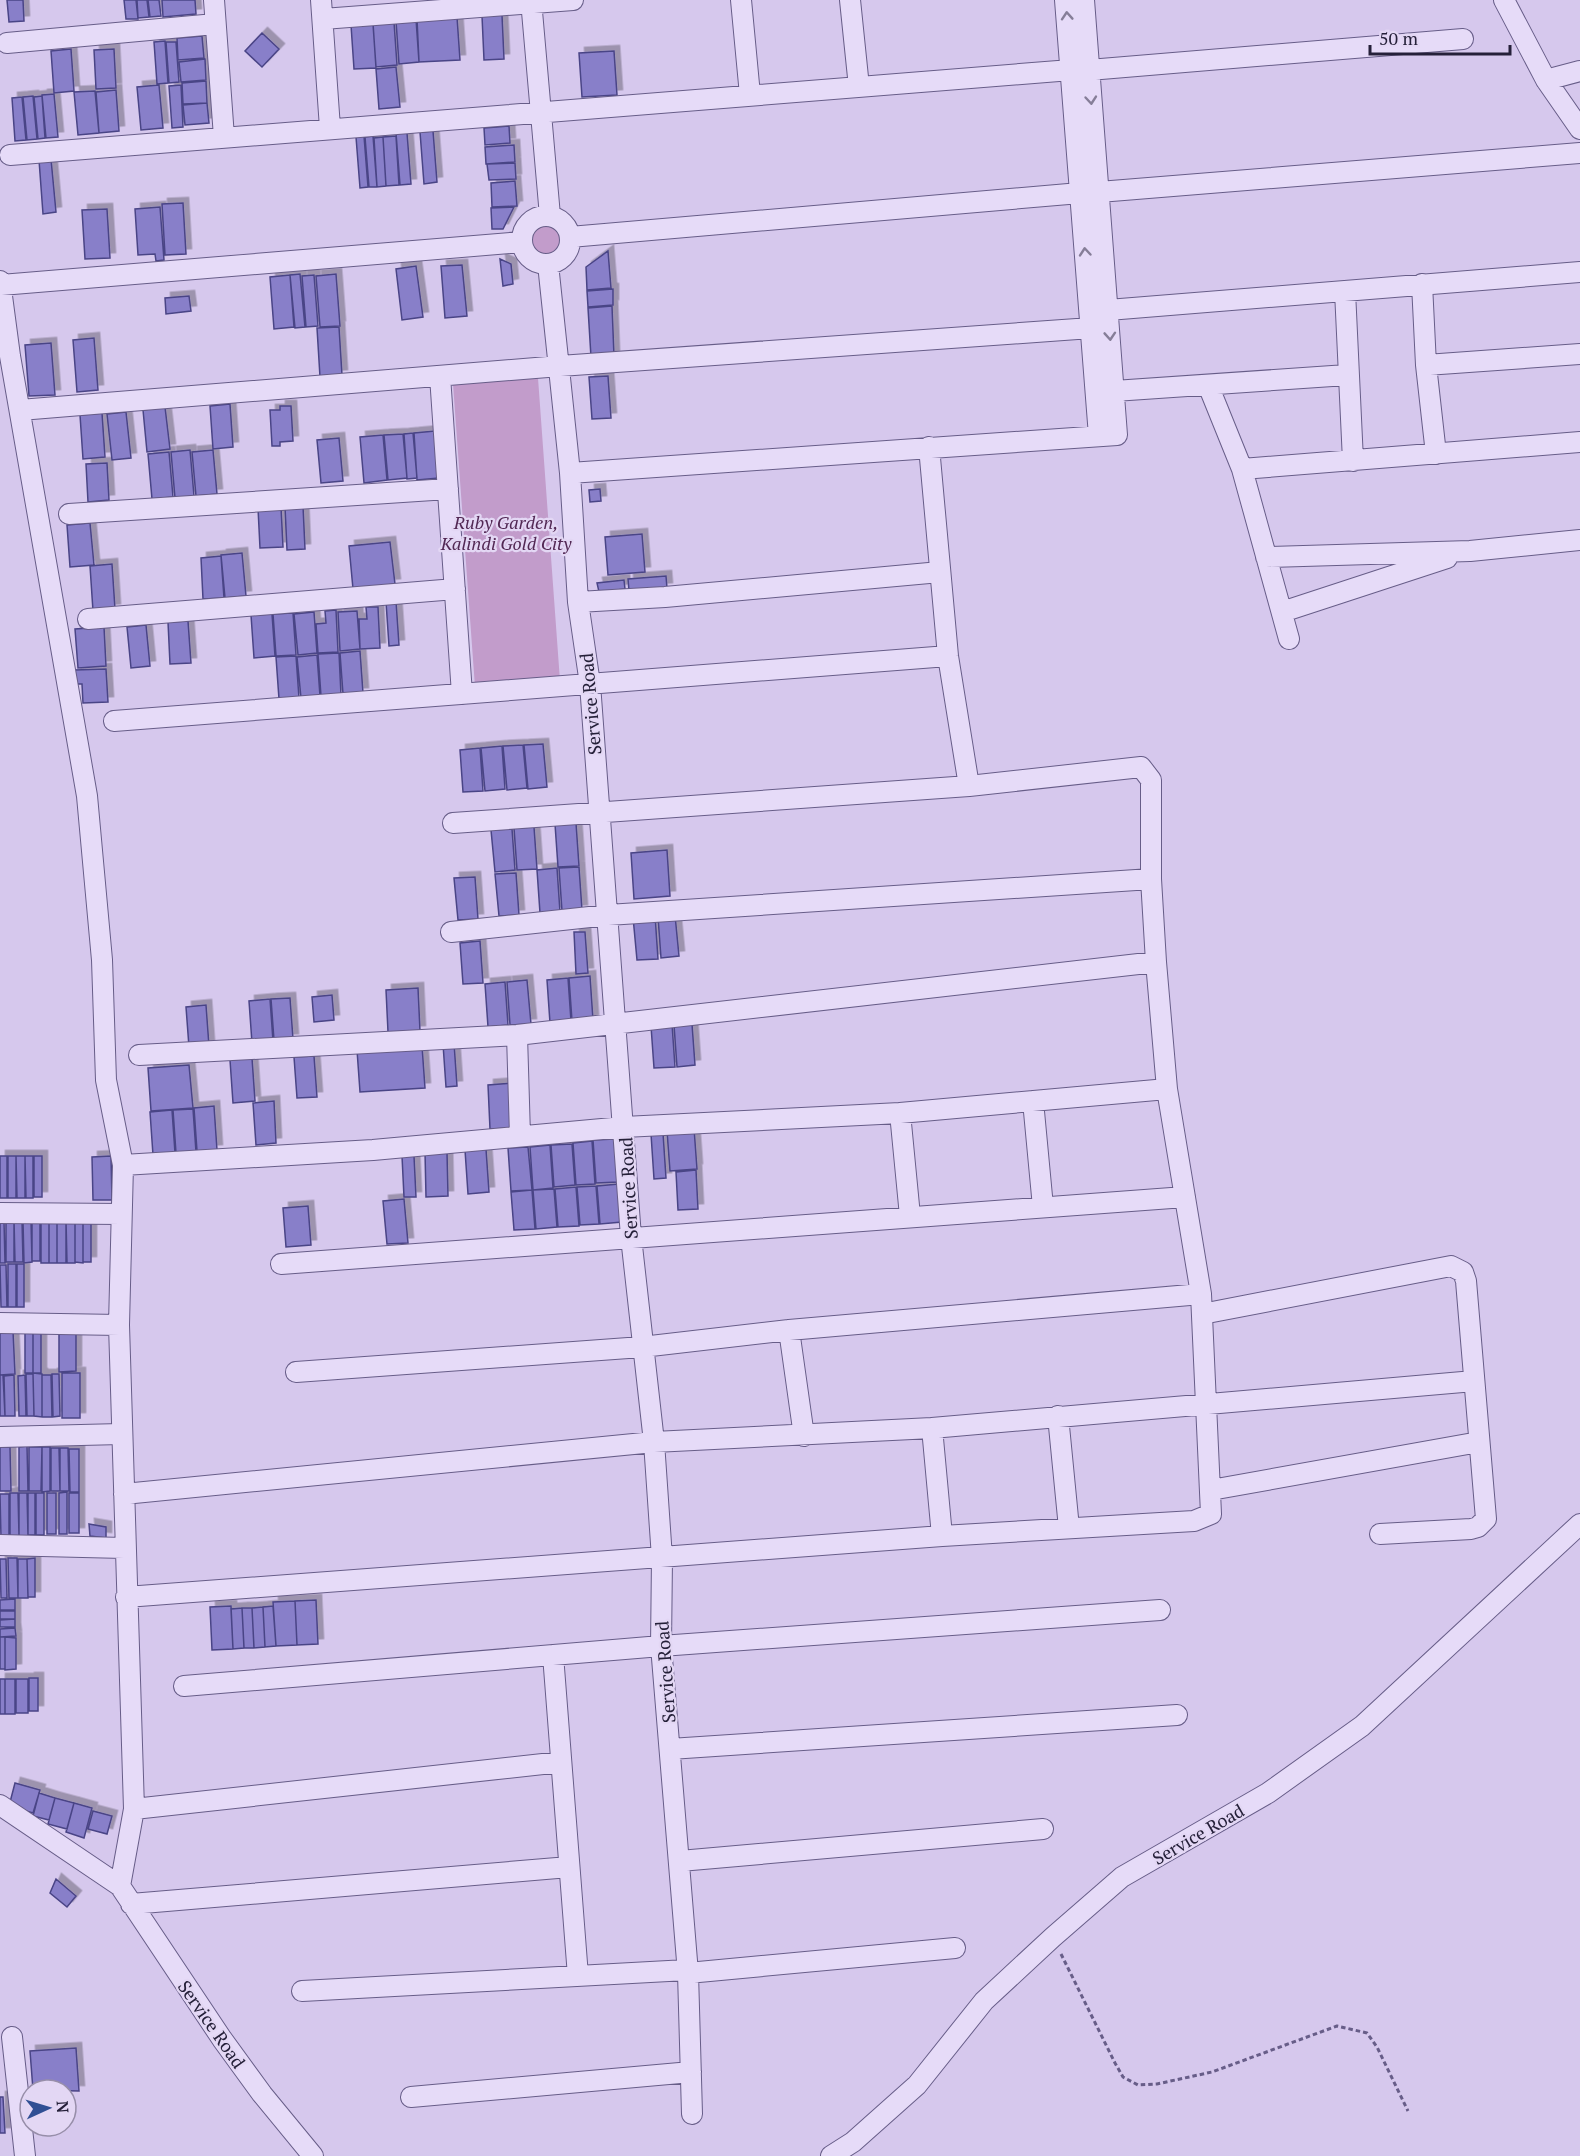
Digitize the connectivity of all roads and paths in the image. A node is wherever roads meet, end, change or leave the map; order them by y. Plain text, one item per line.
1 (214, 0) edge
2 (573, 0) edge
3 (741, 0) edge
4 (850, 0) edge
5 (1065, 0) edge
6 (1084, 0) edge
7 (1504, 0) edge
8 (532, 2) edge
9 (322, 9) edge
10 (216, 24) junction
11 (1464, 39) dead end
12 (7, 43) dead end
13 (1080, 70) junction
14 (1580, 71) edge
15 (1546, 80) junction
16 (859, 87) junction
17 (750, 95) junction
18 (540, 111) junction
19 (330, 128) junction
20 (1580, 129) edge
21 (224, 137) junction
22 (1580, 153) edge
23 (10, 155) dead end
24 (1090, 193) junction
25 (550, 216) junction
26 (570, 237) junction
27 (522, 242) junction
28 (548, 264) junction
29 (1580, 272) edge
30 (0, 283) edge
31 (1422, 284) junction
32 (1345, 291) junction
33 (1108, 310) junction
34 (1091, 328) junction
35 (1580, 354) edge
36 (1426, 365) junction
37 (560, 366) junction
38 (1347, 375) junction
39 (440, 376) junction
40 (1208, 385) junction
41 (1114, 392) junction
42 (20, 410) junction
43 (1099, 436) junction
44 (1580, 442) edge
45 (928, 447) junction
46 (1436, 454) junction
47 (1353, 461) junction
48 (1242, 469) junction
49 (570, 473) junction
50 (448, 489) junction
51 (69, 514) dead end
52 (1580, 540) edge
53 (1470, 551) junction
54 (1266, 557) junction
55 (940, 572) junction
56 (455, 589) junction
57 (578, 602) junction
58 (1282, 612) junction
59 (88, 619) dead end
60 (1289, 639) dead end
61 (948, 656) junction
62 (590, 684) junction
63 (462, 694) junction
64 (114, 721) dead end
65 (969, 786) junction
66 (599, 813) junction
67 (453, 823) dead end
68 (1151, 879) junction
69 (608, 915) junction
70 (451, 932) dead end
71 (1156, 962) junction
72 (617, 1024) junction
73 (517, 1035) junction
74 (139, 1055) dead end
75 (1167, 1089) junction
76 (1033, 1101) junction
77 (900, 1113) junction
78 (624, 1127) junction
79 (520, 1136) junction
80 (123, 1165) junction
81 (1185, 1197) junction
82 (1043, 1207) junction
83 (0, 1213) edge
84 (120, 1214) junction
85 (910, 1216) junction
86 (631, 1237) junction
87 (281, 1264) dead end
88 (1201, 1294) junction
89 (1202, 1314) junction
90 (0, 1323) edge
91 (119, 1325) junction
92 (789, 1330) junction
93 (642, 1347) junction
94 (296, 1372) dead end
95 (1474, 1380) junction
96 (1206, 1404) junction
97 (1058, 1416) junction
98 (932, 1428) junction
99 (122, 1434) junction
100 (804, 1436) junction
101 (0, 1437) edge
102 (654, 1442) junction
103 (1479, 1442) junction
104 (1211, 1490) junction
105 (124, 1494) junction
106 (1580, 1524) edge
107 (1069, 1528) junction
108 (1380, 1534) dead end
109 (942, 1536) junction
110 (0, 1545) edge
111 (124, 1548) junction
112 (662, 1557) junction
113 (126, 1597) junction
114 (1160, 1610) dead end
115 (661, 1646) junction
116 (553, 1655) junction
117 (184, 1686) dead end
118 (1177, 1715) dead end
119 (670, 1749) junction
120 (561, 1761) junction
121 (0, 1805) edge
122 (134, 1809) junction
123 (1043, 1828) dead end
124 (680, 1861) junction
125 (569, 1867) junction
126 (120, 1886) junction
127 (131, 1904) junction
128 (1053, 1937) junction
129 (955, 1948) dead end
130 (688, 1972) junction
131 (578, 1976) junction
132 (302, 1991) dead end
133 (12, 2037) dead end
134 (691, 2072) junction
135 (411, 2097) dead end
136 (1408, 2111) dead end
137 (692, 2114) dead end
138 (25, 2156) edge
139 (313, 2156) edge
140 (831, 2156) edge

1 - 10 street
2 - 8 street
3 - 17 street
4 - 16 street
13 -> 5 street
6 - 13 street
7 - 15 street
8 - 9 street
8 - 18 street
9 - 19 street
10 - 12 street
10 - 21 street
11 - 13 street
13 - 16 street
13 - 24 street
14 - 15 street
15 - 20 street
16 - 17 street
17 - 18 street
18 - 19 street
18 - 25 street
19 - 21 street
21 - 23 street
22 - 24 street
24 - 26 street
24 - 33 street
34 -> 24 street
25 - 26 street
25 - 27 street
26 - 28 street
27 - 28 street
27 - 30 street
28 - 37 street, Service Road
29 - 31 street
30 - 42 street
31 - 32 street
31 - 36 street
32 - 33 street
32 - 38 street
33 -> 41 street
34 - 37 street
34 - 43 street
35 - 36 street
36 - 46 street
37 - 39 street
37 - 49 street, Service Road
38 - 40 street
38 - 47 street
39 - 42 street
39 - 50 street
40 - 41 street
40 - 48 street
41 - 43 street
42 - 80 street
43 - 45 street
44 - 46 street
45 - 49 street
45 - 55 street
46 - 47 street
47 - 48 street
48 - 54 street
49 - 57 street, Service Road
50 - 51 street
50 - 56 street
52 - 53 street
53 - 54 street
53 - 58 street
54 - 58 street
55 - 57 street
55 - 61 street
56 - 59 street
56 - 63 street
57 - 62 street, Service Road
58 - 60 street
61 - 62 street
61 - 65 street
62 - 63 street
62 - 66 street, Service Road
63 - 64 street
65 - 66 street
65 - 68 street
66 - 67 street
66 - 69 street, Service Road
68 - 69 street
68 - 71 street
69 - 70 street
69 - 72 street, Service Road
71 - 72 street
71 - 75 street
72 - 73 street
72 - 78 street, Service Road
73 - 74 street
73 - 79 street
75 - 76 street
75 - 81 street
76 - 77 street
76 - 82 street
77 - 78 street
77 - 85 street
78 - 79 street
78 - 86 street, Service Road
79 - 80 street
80 - 84 street
81 - 82 street
81 - 88 street
82 - 85 street
83 - 84 street
84 - 91 street
85 - 86 street
86 - 87 street
86 - 93 street, Service Road
88 - 89 street
88 - 92 street
89 - 95 street
89 - 96 street
90 - 91 street
91 - 99 street
92 - 93 street
92 - 100 street
93 - 94 street
93 - 102 street, Service Road
95 - 96 street
95 - 103 street
96 - 97 street
96 - 104 street
97 - 98 street
97 - 107 street
98 - 100 street
98 - 109 street
99 - 101 street
99 - 105 street
100 - 102 street
102 - 105 street
102 - 112 street, Service Road
103 - 104 street
103 - 108 street
104 - 107 street
105 - 111 street
106 - 128 street, Service Road
107 - 109 street
109 - 112 street
110 - 111 street
111 - 113 street
112 - 113 street
112 - 115 street, Service Road
113 - 122 street
114 - 115 street
115 - 116 street
115 - 119 street, Service Road
116 - 117 street
116 - 120 street
118 - 119 street
119 - 124 street, Service Road
120 - 122 street
120 - 125 street
121 - 126 street
122 - 126 street
123 - 124 street
124 - 130 street, Service Road
125 - 127 street
125 - 131 street
126 - 127 street, Service Road
127 - 139 street, Service Road
128 - 136 path
128 - 140 street, Service Road
129 - 130 street
130 - 131 street
130 - 134 street, Service Road
131 - 132 street
133 - 138 street
134 - 135 street
134 - 137 street, Service Road

